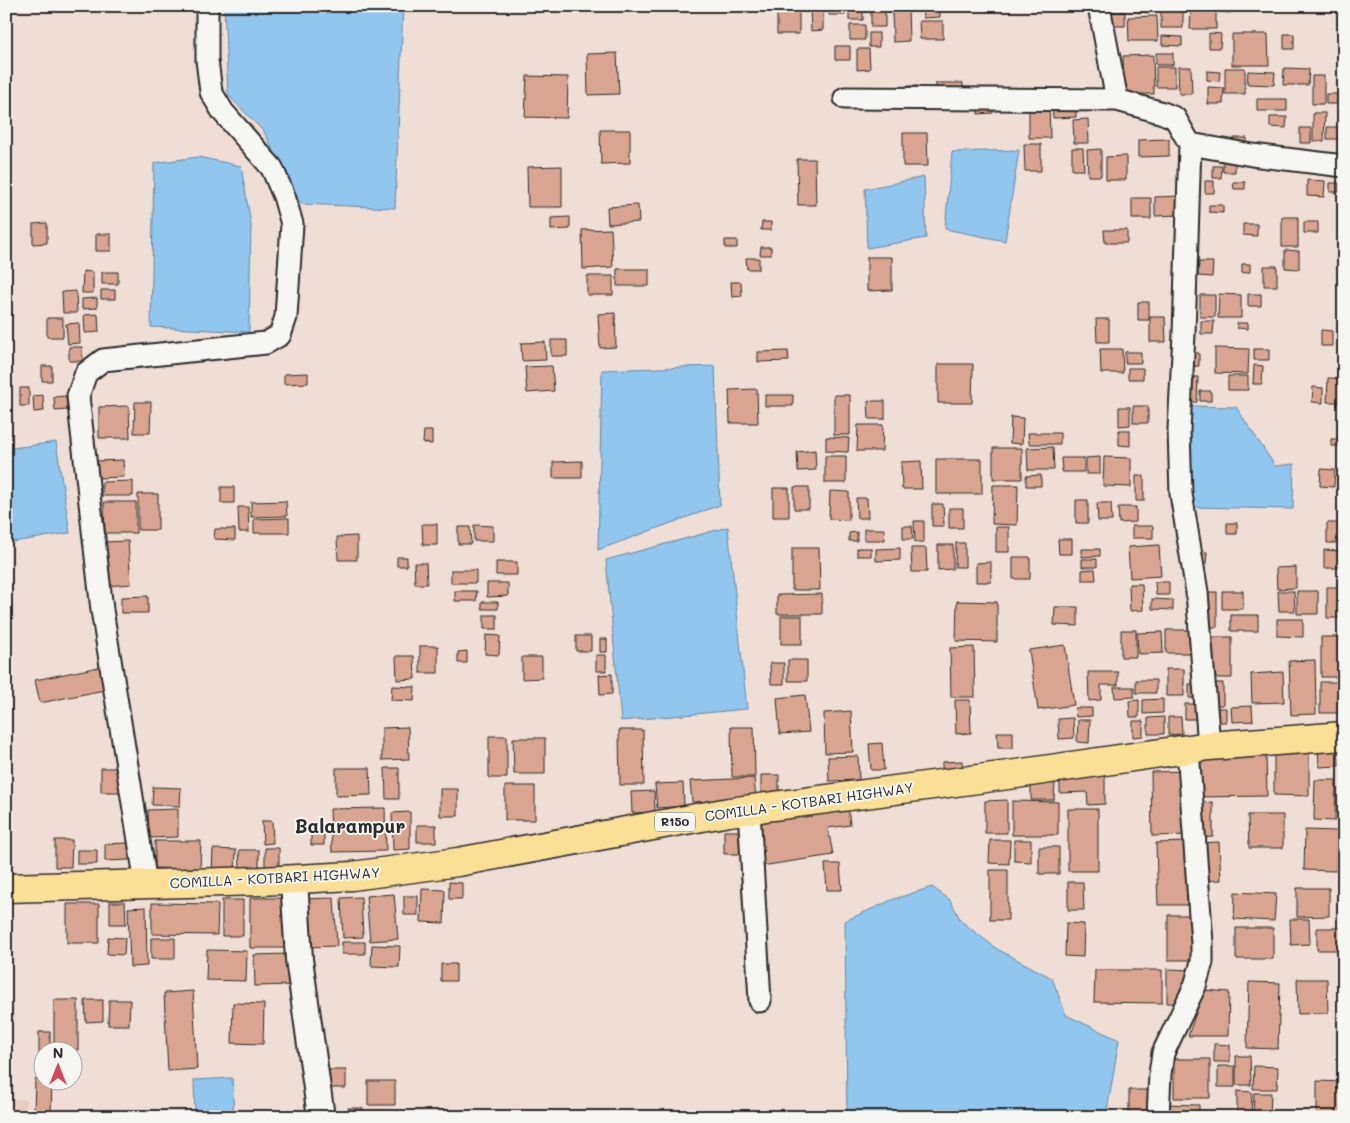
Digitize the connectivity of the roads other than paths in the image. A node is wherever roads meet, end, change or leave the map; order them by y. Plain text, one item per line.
1 (208, 6) edge
2 (1099, 6) edge
3 (845, 98) dead end
4 (1117, 100) junction
5 (1190, 144) junction
6 (1344, 166) edge
7 (1344, 736) edge
8 (1198, 747) junction
9 (749, 809) junction
10 (294, 880) junction
11 (146, 884) junction
12 (6, 888) edge
13 (760, 1002) dead end
14 (321, 1117) edge
15 (1158, 1117) edge

1 - 11 street
2 - 4 street
3 - 4 street
4 - 5 street
5 - 6 street
5 - 8 street
7 - 8 main road, COMILLA - KOTBARI HIGHWAY / R150
8 - 9 main road, COMILLA - KOTBARI HIGHWAY / R150
8 - 15 street
9 - 10 main road, COMILLA - KOTBARI HIGHWAY / R150
9 - 13 street
10 - 11 main road, COMILLA - KOTBARI HIGHWAY / R150
10 - 14 street
11 - 12 main road, COMILLA - KOTBARI HIGHWAY / R150

